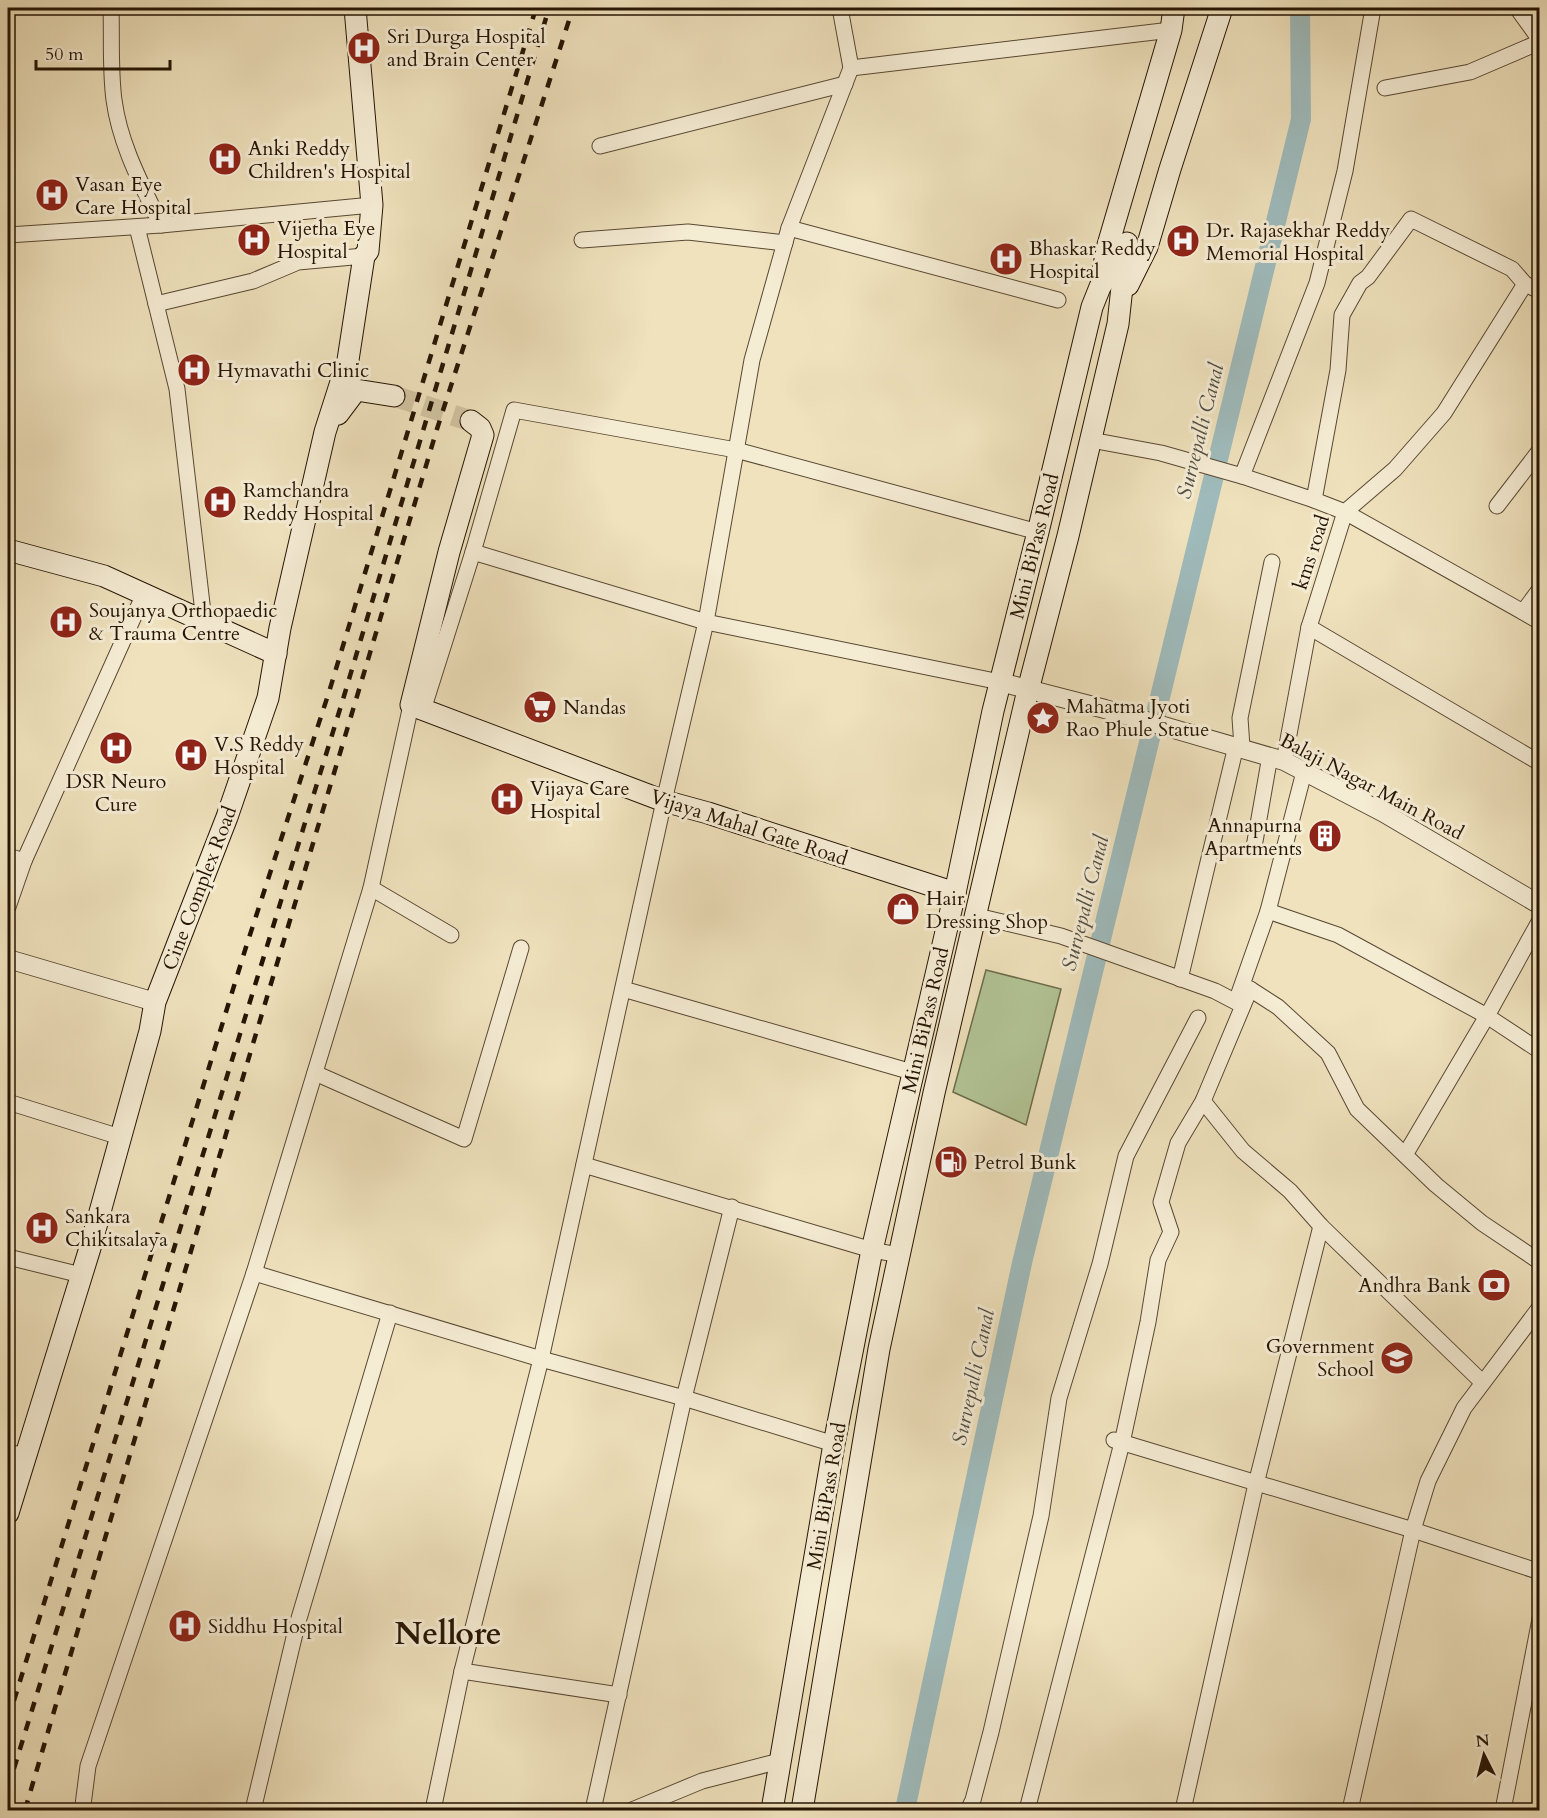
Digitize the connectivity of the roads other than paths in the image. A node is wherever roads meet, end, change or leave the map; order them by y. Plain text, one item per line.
1 (111, 8) edge
2 (355, 8) edge
3 (840, 8) edge
4 (1174, 8) edge
5 (1222, 8) edge
6 (1373, 8) edge
7 (1517, 8) edge
8 (1171, 30) junction
9 (1539, 41) edge
10 (851, 68) junction
11 (845, 84) junction
12 (1385, 88) dead end
13 (600, 146) dead end
14 (372, 205) junction
15 (161, 225) junction
16 (137, 227) junction
17 (8, 235) edge
18 (787, 236) junction
19 (582, 240) dead end
20 (364, 256) junction
21 (1525, 284) junction
22 (1100, 287) junction
23 (1539, 291) edge
24 (1122, 297) junction
25 (1058, 300) dead end
26 (156, 303) junction
27 (394, 396) tunnel mouth
28 (471, 421) dead end
29 (326, 432) junction
30 (1091, 440) junction
31 (736, 450) junction
32 (1539, 450) edge
33 (1241, 475) junction
34 (1314, 500) junction
35 (1497, 506) dead end
36 (1346, 512) junction
37 (1038, 532) junction
38 (8, 550) edge
39 (473, 552) junction
40 (1272, 562) dead end
41 (1539, 589) edge
42 (144, 594) junction
43 (1523, 612) junction
44 (204, 621) junction
45 (706, 622) junction
46 (1539, 622) edge
47 (1309, 627) junction
48 (276, 654) junction
49 (1000, 682) junction
50 (1028, 690) junction
51 (417, 708) junction
52 (1239, 746) junction
53 (1277, 758) junction
54 (1539, 763) edge
55 (1304, 772) junction
56 (664, 801) junction
57 (1254, 847) dead end
58 (8, 856) edge
59 (24, 861) junction
60 (371, 888) junction
61 (955, 893) junction
62 (1539, 905) edge
63 (8, 907) edge
64 (1268, 911) junction
65 (977, 916) junction
66 (1539, 920) edge
67 (451, 935) dead end
68 (521, 948) dead end
69 (8, 959) edge
70 (1180, 979) junction
71 (623, 989) junction
72 (1250, 989) junction
73 (155, 1002) junction
74 (1236, 1002) junction
75 (1486, 1016) junction
76 (1198, 1018) dead end
77 (1539, 1051) edge
78 (912, 1072) junction
79 (315, 1073) junction
80 (1203, 1101) junction
81 (8, 1102) edge
82 (120, 1137) junction
83 (1405, 1155) junction
84 (584, 1165) junction
85 (732, 1207) junction
86 (1321, 1227) junction
87 (872, 1250) junction
88 (899, 1255) junction
89 (8, 1257) edge
90 (1539, 1262) edge
91 (254, 1273) junction
92 (81, 1275) junction
93 (1539, 1307) edge
94 (390, 1313) junction
95 (541, 1359) junction
96 (1482, 1382) junction
97 (684, 1398) junction
98 (1118, 1442) junction
99 (834, 1444) junction
100 (17, 1454) edge
101 (1256, 1484) junction
102 (8, 1513) edge
103 (1413, 1530) junction
104 (1539, 1572) edge
105 (1539, 1619) edge
106 (462, 1671) junction
107 (619, 1695) junction
108 (780, 1761) junction
109 (87, 1810) edge
110 (253, 1810) edge
111 (433, 1810) edge
112 (593, 1810) edge
113 (632, 1810) edge
114 (772, 1810) edge
115 (802, 1810) edge
116 (968, 1810) edge
117 (1026, 1810) edge
118 (1183, 1810) edge
119 (1350, 1810) edge
120 (1503, 1810) edge

1 - 15 street
2 - 14 main road, Cine Complex Road
3 - 10 street
4 - 8 main road
5 - 24 main road
6 - 33 street
7 - 9 street
8 - 10 street
8 - 22 main road
9 - 12 street
10 - 11 street
11 - 13 street
11 - 18 street
14 - 15 street
14 - 20 main road, Cine Complex Road
15 - 16 street
16 - 17 street
16 - 26 street
18 - 19 street
18 - 25 street
18 - 31 street
20 - 26 street
20 - 29 main road, Cine Complex Road
21 - 23 street
21 - 34 street
21 - 36 street
22 - 24 main road, Mini BiPass Road
22 - 37 main road, Mini BiPass Road
24 - 30 main road
26 - 44 street
27 - 29 main road
28 - 51 main road
29 - 48 main road, Cine Complex Road
30 - 33 street
30 - 50 main road
31 - 37 street
31 - 39 street
31 - 45 street
32 - 35 street
33 - 34 street
34 - 36 street
36 - 43 street, kms road
36 - 47 street, kms road
37 - 49 main road, Mini BiPass Road
38 - 42 main road
39 - 45 street
39 - 51 street
40 - 52 street
41 - 43 street
42 - 44 main road
42 - 59 street
43 - 46 street, kms road
44 - 48 main road
45 - 49 street
45 - 56 street
47 - 53 street, kms road
47 - 54 street
48 - 73 main road, Cine Complex Road
49 - 50 street, Balaji Nagar Main Road
49 - 61 main road, Mini BiPass Road
50 - 52 street, Balaji Nagar Main Road
50 - 65 main road
51 - 56 main road, Vijaya Mahal Gate Road
51 - 60 street
52 - 53 street, Balaji Nagar Main Road
52 - 70 street
53 - 55 street, Balaji Nagar Main Road
53 - 57 street, kms road
55 - 62 street, Balaji Nagar Main Road
55 - 64 street
56 - 61 main road, Vijaya Mahal Gate Road
56 - 71 street
58 - 59 street
59 - 63 street
60 - 67 street
60 - 79 street
61 - 78 main road, Mini BiPass Road
64 - 74 street
64 - 75 street
65 - 70 street
65 - 88 main road
66 - 75 street
68 - 79 street
69 - 73 street
70 - 74 street
71 - 78 street
71 - 84 street
72 - 74 street
72 - 80 street
72 - 83 street
73 - 82 main road, Cine Complex Road
75 - 77 street
75 - 83 street
76 - 116 street
78 - 87 main road, Mini BiPass Road
79 - 91 street
80 - 86 street
80 - 98 street
81 - 82 street
82 - 92 main road, Cine Complex Road
83 - 90 street
84 - 85 street
84 - 95 street
85 - 87 street
85 - 97 street
86 - 96 street
86 - 101 street
87 - 88 street
87 - 99 main road, Mini BiPass Road
88 - 115 main road
89 - 92 street
91 - 94 street
91 - 109 street
92 - 100 main road, Cine Complex Road
93 - 96 street
94 - 95 street
94 - 110 street
95 - 97 street
95 - 106 street
96 - 103 street
97 - 99 street
97 - 107 street
98 - 101 street
98 - 117 street
99 - 108 main road, Mini BiPass Road
100 - 102 main road, Cine Complex Road
101 - 103 street
101 - 118 street
103 - 104 street
103 - 119 street
105 - 120 street
106 - 107 street
106 - 111 street
107 - 112 street
108 - 113 street
108 - 114 main road, Mini BiPass Road

